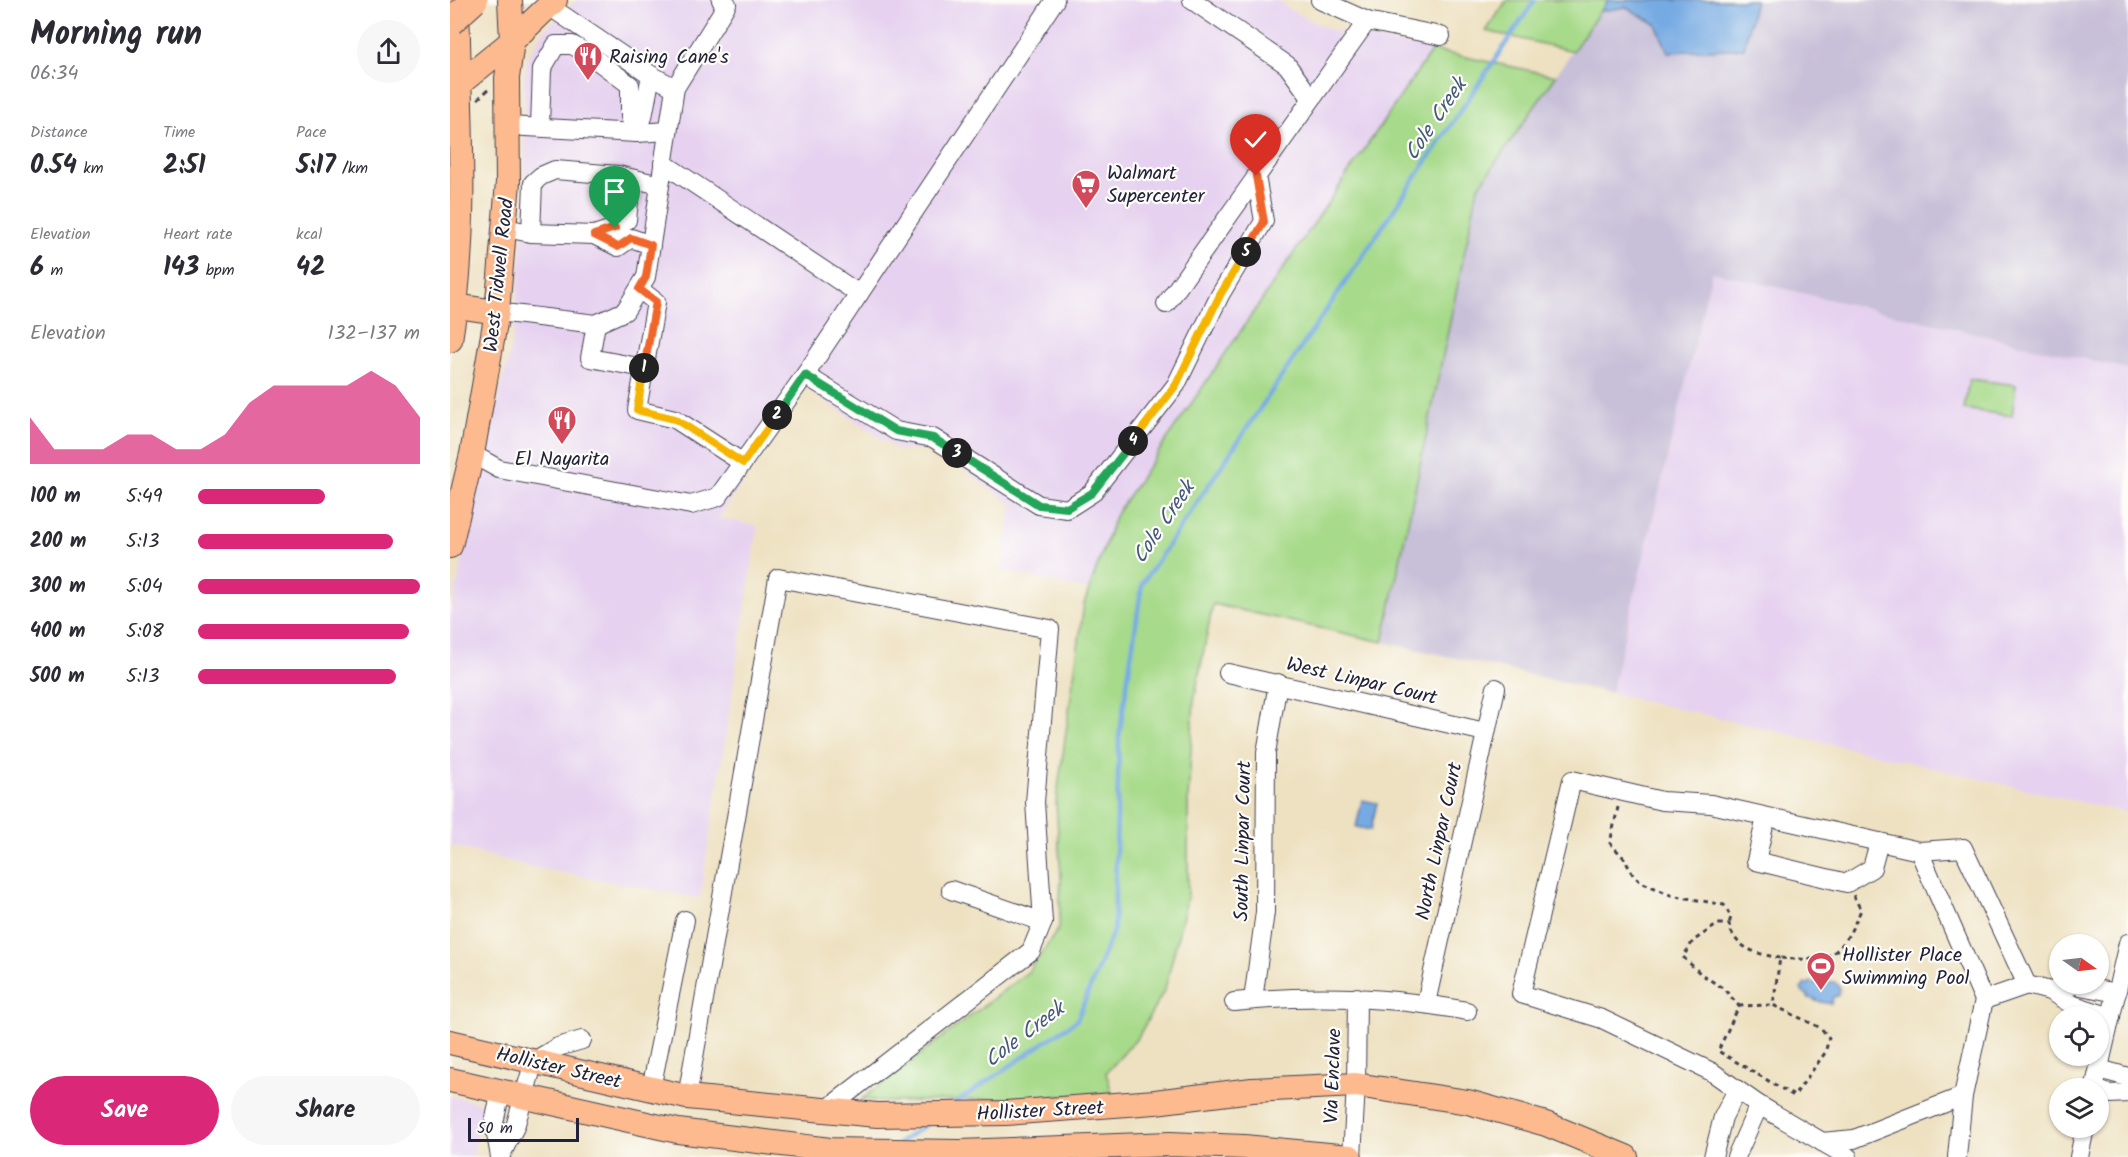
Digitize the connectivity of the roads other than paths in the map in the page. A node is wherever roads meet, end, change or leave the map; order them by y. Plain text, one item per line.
1 (457, 0) edge
2 (474, 0) edge
3 (510, 0) edge
4 (1192, 0) edge
5 (1320, 0) edge
6 (726, 1) edge
7 (552, 3) edge
8 (1047, 3) edge
9 (1367, 21) junction
10 (450, 22) edge
11 (1442, 36) dead end
12 (512, 40) junction
13 (651, 75) junction
14 (675, 88) junction
15 (460, 95) edge
16 (1311, 98) junction
17 (508, 126) junction
18 (540, 126) junction
19 (668, 131) junction
20 (637, 133) junction
21 (450, 155) edge
22 (663, 163) junction
23 (1256, 176) junction
24 (537, 179) junction
25 (637, 180) junction
26 (508, 182) junction
27 (660, 185) junction
28 (463, 187) junction
29 (505, 228) junction
30 (629, 229) junction
31 (531, 232) junction
32 (651, 245) junction
33 (639, 289) junction
34 (859, 294) junction
35 (1166, 304) dead end
36 (456, 306) junction
37 (497, 312) junction
38 (596, 324) junction
39 (450, 340) edge
40 (644, 369) junction
41 (805, 375) junction
42 (472, 454) junction
43 (743, 463) junction
44 (450, 546) edge
45 (1228, 673) dead end
46 (1278, 683) junction
47 (1496, 688) dead end
48 (1485, 732) junction
49 (1766, 817) junction
50 (1879, 842) junction
51 (1919, 851) junction
52 (951, 890) dead end
53 (685, 920) dead end
54 (1043, 922) junction
55 (2128, 943) edge
56 (2026, 985) junction
57 (2049, 991) edge
58 (2109, 992) edge
59 (2116, 993) junction
60 (2055, 994) edge
61 (1357, 997) junction
62 (1984, 1000) junction
63 (1426, 1003) junction
64 (1467, 1011) dead end
65 (2111, 1017) junction
66 (450, 1042) edge
67 (534, 1061) junction
68 (2099, 1069) junction
69 (575, 1071) junction
70 (2097, 1078) edge
71 (450, 1080) edge
72 (1356, 1085) junction
73 (651, 1089) junction
74 (2127, 1089) edge
75 (1737, 1090) junction
76 (512, 1094) junction
77 (2109, 1094) edge
78 (1963, 1096) junction
79 (687, 1097) junction
80 (758, 1104) junction
81 (1759, 1105) junction
82 (826, 1110) junction
83 (2083, 1138) edge
84 (751, 1140) junction
85 (1822, 1142) junction
86 (1159, 1151) edge
87 (2079, 1154) edge
88 (500, 1157) edge
89 (1351, 1157) edge
90 (1626, 1157) edge
91 (1713, 1157) edge
92 (1736, 1157) edge
93 (1848, 1157) edge
94 (1957, 1157) edge

1 - 15 main road, West Tidwell Road
2 - 10 highway, bridge
3 - 12 main road, West Tidwell Road
4 - 16 street
5 - 9 street
6 - 14 street
7 - 12 main road
7 - 13 street
8 - 34 street
9 - 11 street
9 - 16 street
12 - 15 main road
12 - 17 main road, West Tidwell Road
13 - 14 street
13 - 20 street
14 - 19 street
15 - 28 main road, West Tidwell Road
16 - 23 street
17 - 18 street
17 - 26 main road, West Tidwell Road
18 - 20 street
18 - 20 street
19 - 20 street
19 - 22 street
21 - 28 main road
22 - 27 street
22 - 34 street
23 - 35 street
23 - 41 street
24 - 25 street
24 - 26 street
24 - 30 street
24 - 31 street
25 - 27 street
25 - 30 street
26 - 29 main road, West Tidwell Road
27 - 32 street
28 - 36 main road, West Tidwell Road
29 - 31 street
29 - 37 main road, West Tidwell Road
30 - 31 street
30 - 32 street
32 - 33 street
33 - 38 street
33 - 40 street
34 - 41 street
36 - 37 main road
36 - 39 main road, West Tidwell Road
37 - 38 street
37 - 42 main road, West Tidwell Road
38 - 40 street
40 - 43 street
41 - 43 street
42 - 43 street
42 - 44 main road, West Tidwell Road
45 - 46 street, West Linpar Court
46 - 48 street, West Linpar Court
46 - 61 street, South Linpar Court
47 - 48 street, North Linpar Court
48 - 63 street, North Linpar Court
49 - 50 street
49 - 50 street
49 - 75 street
50 - 51 street
51 - 56 street
51 - 62 street
52 - 54 street
53 - 73 street
54 - 79 street
54 - 82 street
55 - 59 street
56 - 57 street
56 - 62 street
58 - 59 street
59 - 65 street
60 - 65 street
61 - 63 street
61 - 72 street, Via Enclave
62 - 78 street
63 - 64 street
65 - 68 street
66 - 67 main road, Hollister Street
67 - 69 main road, Hollister Street
67 - 69 street
67 - 76 street
68 - 70 street
68 - 74 street
69 - 73 main road, Hollister Street
71 - 76 main road, Hollister Street
72 - 82 main road, Hollister Street
72 - 89 street, Via Enclave
72 - 90 main road, Hollister Street
73 - 79 main road, Hollister Street
74 - 77 street
75 - 81 street
75 - 91 street
76 - 84 main road, Hollister Street
76 - 88 street
78 - 85 street
78 - 94 street
79 - 80 main road, Hollister Street
80 - 82 main road, Hollister Street
80 - 84 main road
81 - 85 street
81 - 92 street
83 - 87 street
84 - 86 main road, Hollister Street
85 - 93 street
86 - 89 main road, Hollister Street

